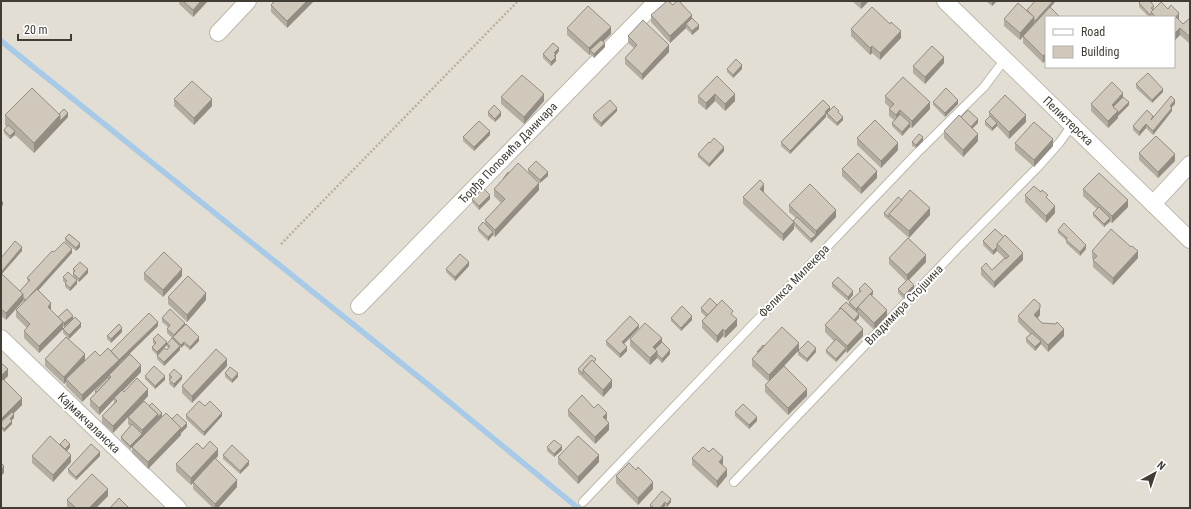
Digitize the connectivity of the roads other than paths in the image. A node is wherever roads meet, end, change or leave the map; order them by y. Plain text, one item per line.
1 (248, 1) edge
2 (657, 1) edge
3 (945, 1) edge
4 (218, 33) dead end
5 (1005, 59) junction
6 (1072, 125) junction
7 (1190, 164) edge
8 (1153, 204) junction
9 (1190, 240) edge
10 (359, 306) dead end
11 (1, 338) edge
12 (734, 482) dead end
13 (583, 502) dead end
14 (178, 508) edge

1 - 4 street
2 - 10 street, Ђорђа Поповића Даничара
3 - 5 street, Пелистерска
5 - 6 street, Пелистерска
5 - 13 lane, Феликса Милекера
6 - 8 street, Пелистерска
6 - 12 lane, Владимира Стојшина
7 - 8 street
8 - 9 street, Пелистерска
11 - 14 street, Кајмакчаланска

